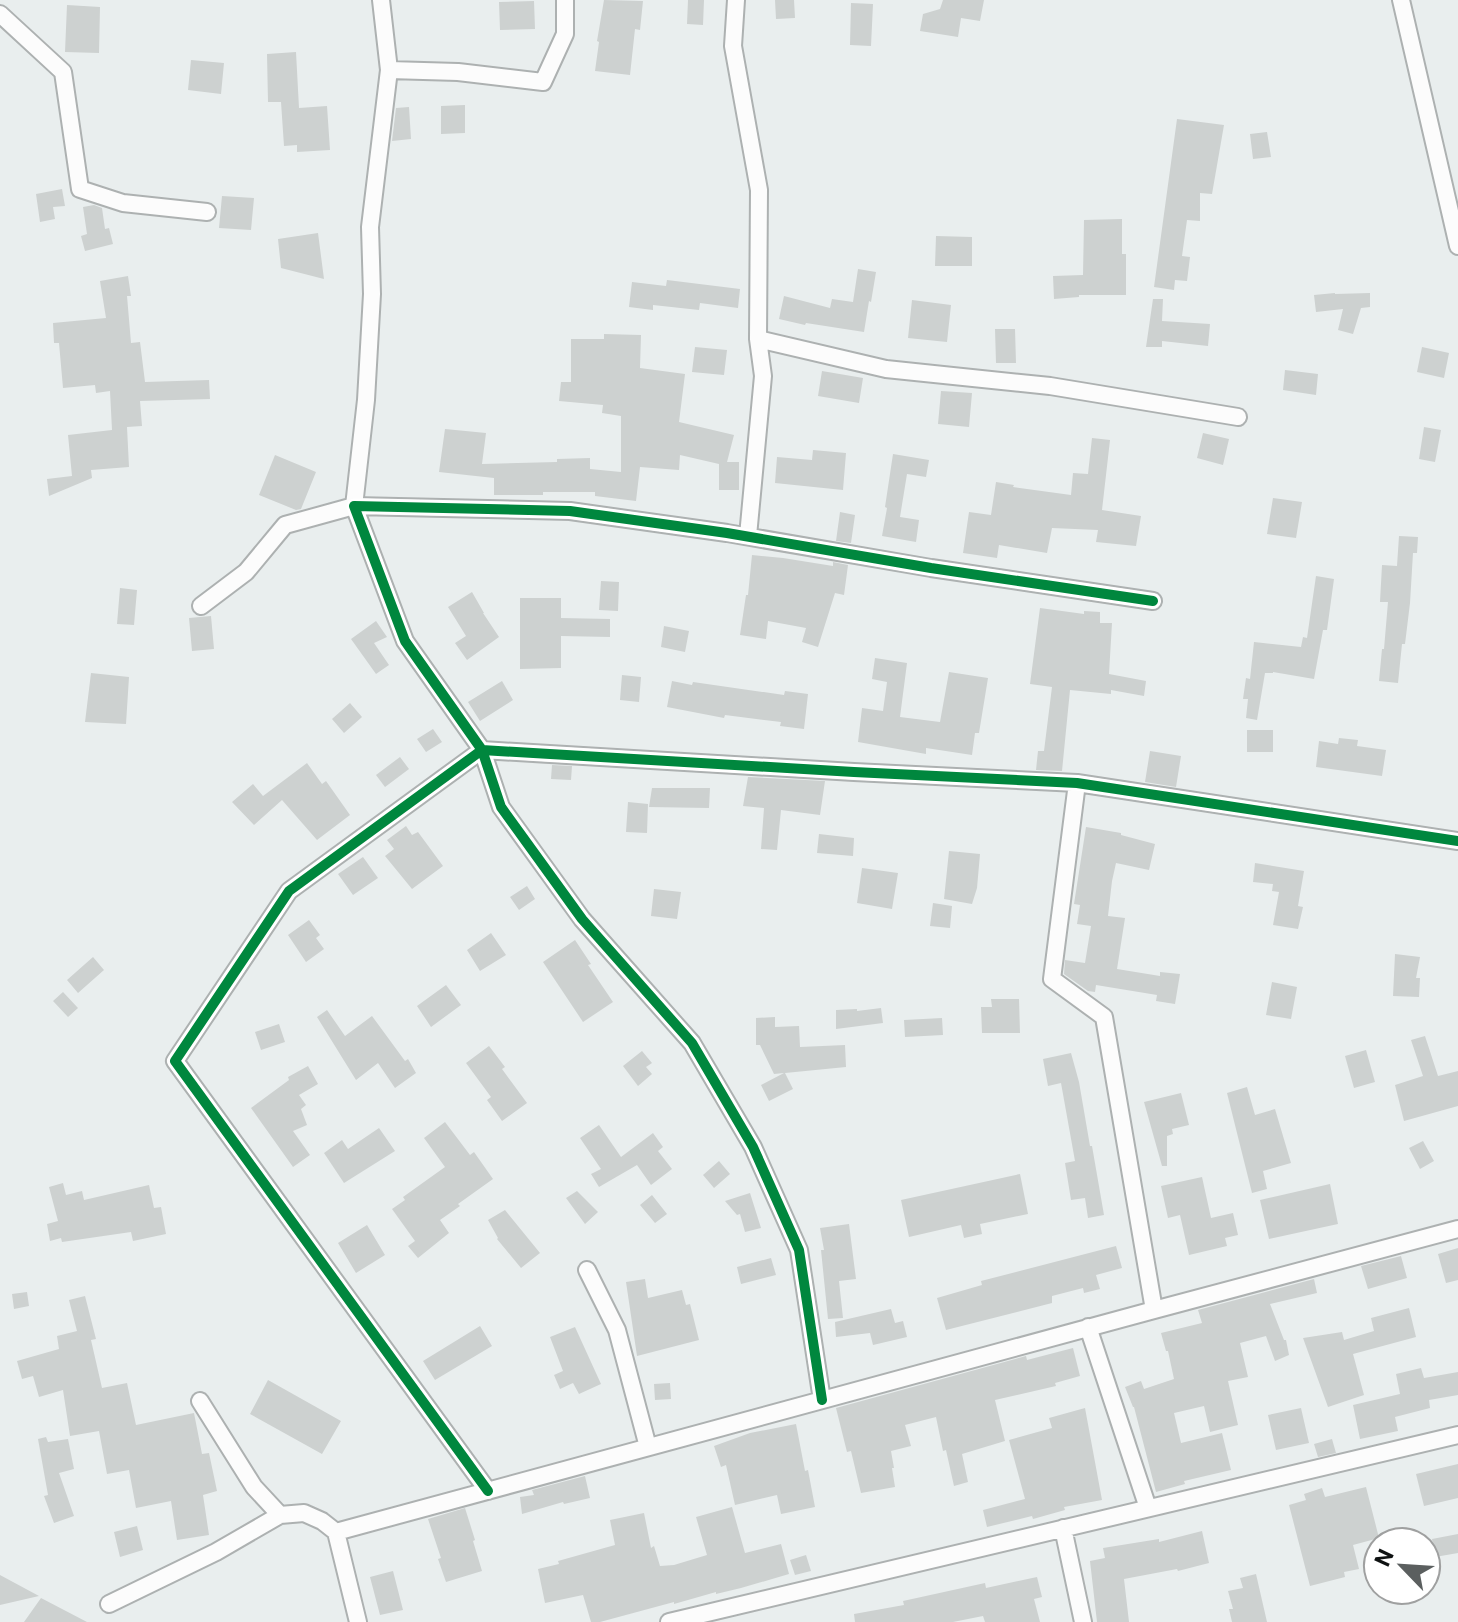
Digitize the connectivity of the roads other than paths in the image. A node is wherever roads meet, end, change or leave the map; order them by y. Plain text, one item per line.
1 (381, 0) edge
2 (565, 0) edge
3 (736, 0) edge
4 (1401, 0) edge
5 (0, 14) edge
6 (389, 70) junction
7 (1454, 210) edge
8 (207, 212) dead end
9 (1458, 246) edge
10 (758, 339) junction
11 (1238, 417) dead end
12 (354, 506) junction
13 (748, 536) junction
14 (1153, 601) dead end
15 (201, 606) dead end
16 (482, 750) junction
17 (1077, 783) junction
18 (1458, 841) edge
19 (1458, 1229) edge
20 (587, 1270) dead end
21 (1154, 1310) junction
22 (1088, 1327) junction
23 (822, 1400) junction
24 (200, 1401) dead end
25 (1458, 1435) edge
26 (648, 1447) junction
27 (488, 1491) junction
28 (1148, 1508) junction
29 (280, 1515) junction
30 (1063, 1528) junction
31 (336, 1532) junction
32 (109, 1604) dead end
33 (358, 1622) edge
34 (669, 1622) edge
35 (1083, 1622) edge

1 - 6 street
2 - 6 street
3 - 10 street
4 - 7 street
5 - 8 street
6 - 12 street
7 - 9 street
10 - 11 street
10 - 13 street
12 - 13 street
12 - 15 street
12 - 16 street
13 - 14 street
16 - 17 street
16 - 23 street
16 - 27 street
17 - 18 street
17 - 21 street
19 - 21 street
20 - 26 street
21 - 22 street
22 - 23 street
22 - 28 street
23 - 26 street
24 - 29 street
25 - 28 street
26 - 27 street
27 - 31 street
28 - 30 street
29 - 31 street
29 - 32 street
30 - 34 street
30 - 35 street
31 - 33 street

